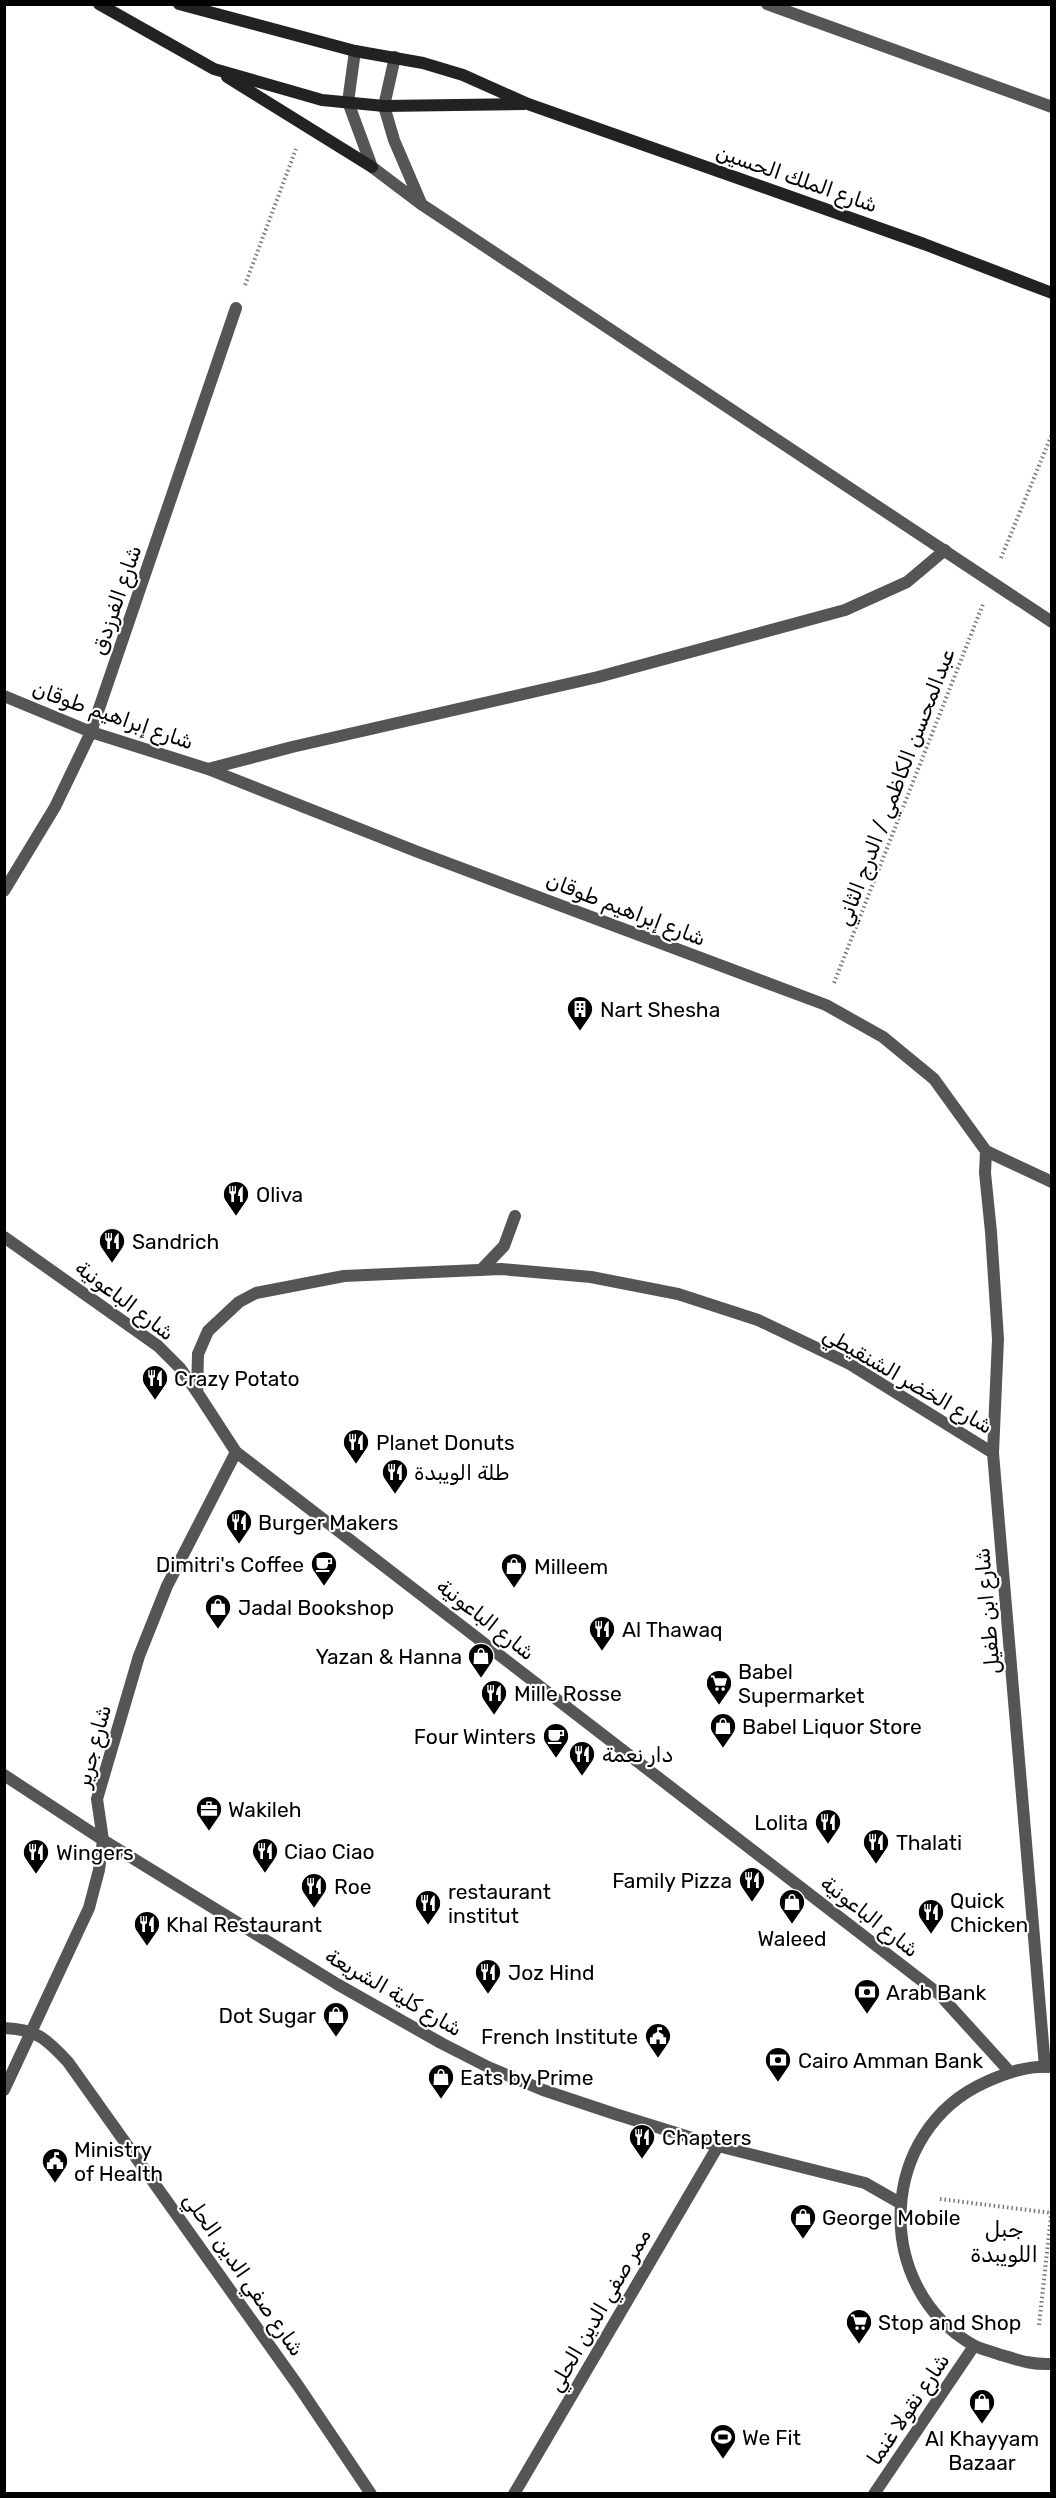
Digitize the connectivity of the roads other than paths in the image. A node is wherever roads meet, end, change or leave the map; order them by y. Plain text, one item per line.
1 (99, 4) edge
2 (179, 4) edge
3 (767, 4) edge
4 (356, 51) junction
5 (395, 57) junction
6 (214, 69) junction
7 (348, 102) junction
8 (528, 104) junction
9 (384, 106) junction
10 (1052, 107) edge
11 (372, 167) junction
12 (421, 204) junction
13 (1052, 293) edge
14 (236, 309) road end
15 (945, 550) junction
16 (1052, 622) edge
17 (4, 696) edge
18 (91, 732) junction
19 (208, 769) junction
20 (4, 891) edge
21 (986, 1151) junction
22 (1052, 1182) edge
23 (515, 1216) dead end
24 (4, 1237) edge
25 (481, 1270) junction
26 (197, 1392) junction
27 (236, 1452) junction
28 (993, 1453) junction
29 (4, 1774) edge
30 (103, 1840) junction
31 (4, 2028) edge
32 (31, 2030) junction
33 (1048, 2067) edge
34 (1010, 2071) junction
35 (4, 2090) edge
36 (718, 2146) junction
37 (900, 2203) junction
38 (974, 2346) junction
39 (1052, 2364) edge
40 (371, 2493) edge
41 (514, 2493) edge
42 (874, 2493) edge

1 - 6 main road, شارع الملك الحسين
2 - 4 main road, شارع الملك الحسين
3 - 10 street
4 - 5 main road, شارع الملك الحسين
4 - 7 street
5 - 8 main road, شارع الملك الحسين
5 - 9 street
6 - 7 main road, شارع الملك الحسين
6 - 11 main road
7 - 9 main road, شارع الملك الحسين
7 - 11 street
8 - 9 main road, شارع الملك الحسين
8 - 13 main road, شارع الملك الحسين
9 - 12 street
11 - 12 street
12 - 15 street
14 - 18 street, شارع الفرزدق
15 - 16 street
15 - 19 street, شارع إبراهيم طوقان
17 - 18 street, شارع إبراهيم طوقان
18 - 19 street, شارع إبراهيم طوقان
18 - 20 street, شارع الفرزدق
19 - 21 street, شارع إبراهيم طوقان
21 - 22 street
21 - 28 street, شارع ابن طفيل
23 - 25 street
24 - 26 street, شارع الباعونية
25 - 26 street, شارع الخضر الشنقيطي
25 - 28 street, شارع الخضر الشنقيطي
26 - 27 street, شارع الباعونية
27 - 30 street, شارع جرير
27 - 34 street, شارع الباعونية
28 - 33 street, شارع ابن طفيل
29 - 30 street, شارع كلية الشريعة
30 - 32 street, شارع جرير
30 - 36 street, شارع كلية الشريعة
31 - 32 street
32 - 35 street, شارع جرير
32 - 40 street, شارع صفي الدين الحلي
33 - 34 street
34 - 37 street
36 - 37 street, شارع كلية الشريعة
36 - 41 street, ممر صفي الدين الحلي
37 - 38 street
38 - 39 street
38 - 42 street, شارع نقولا غنما

